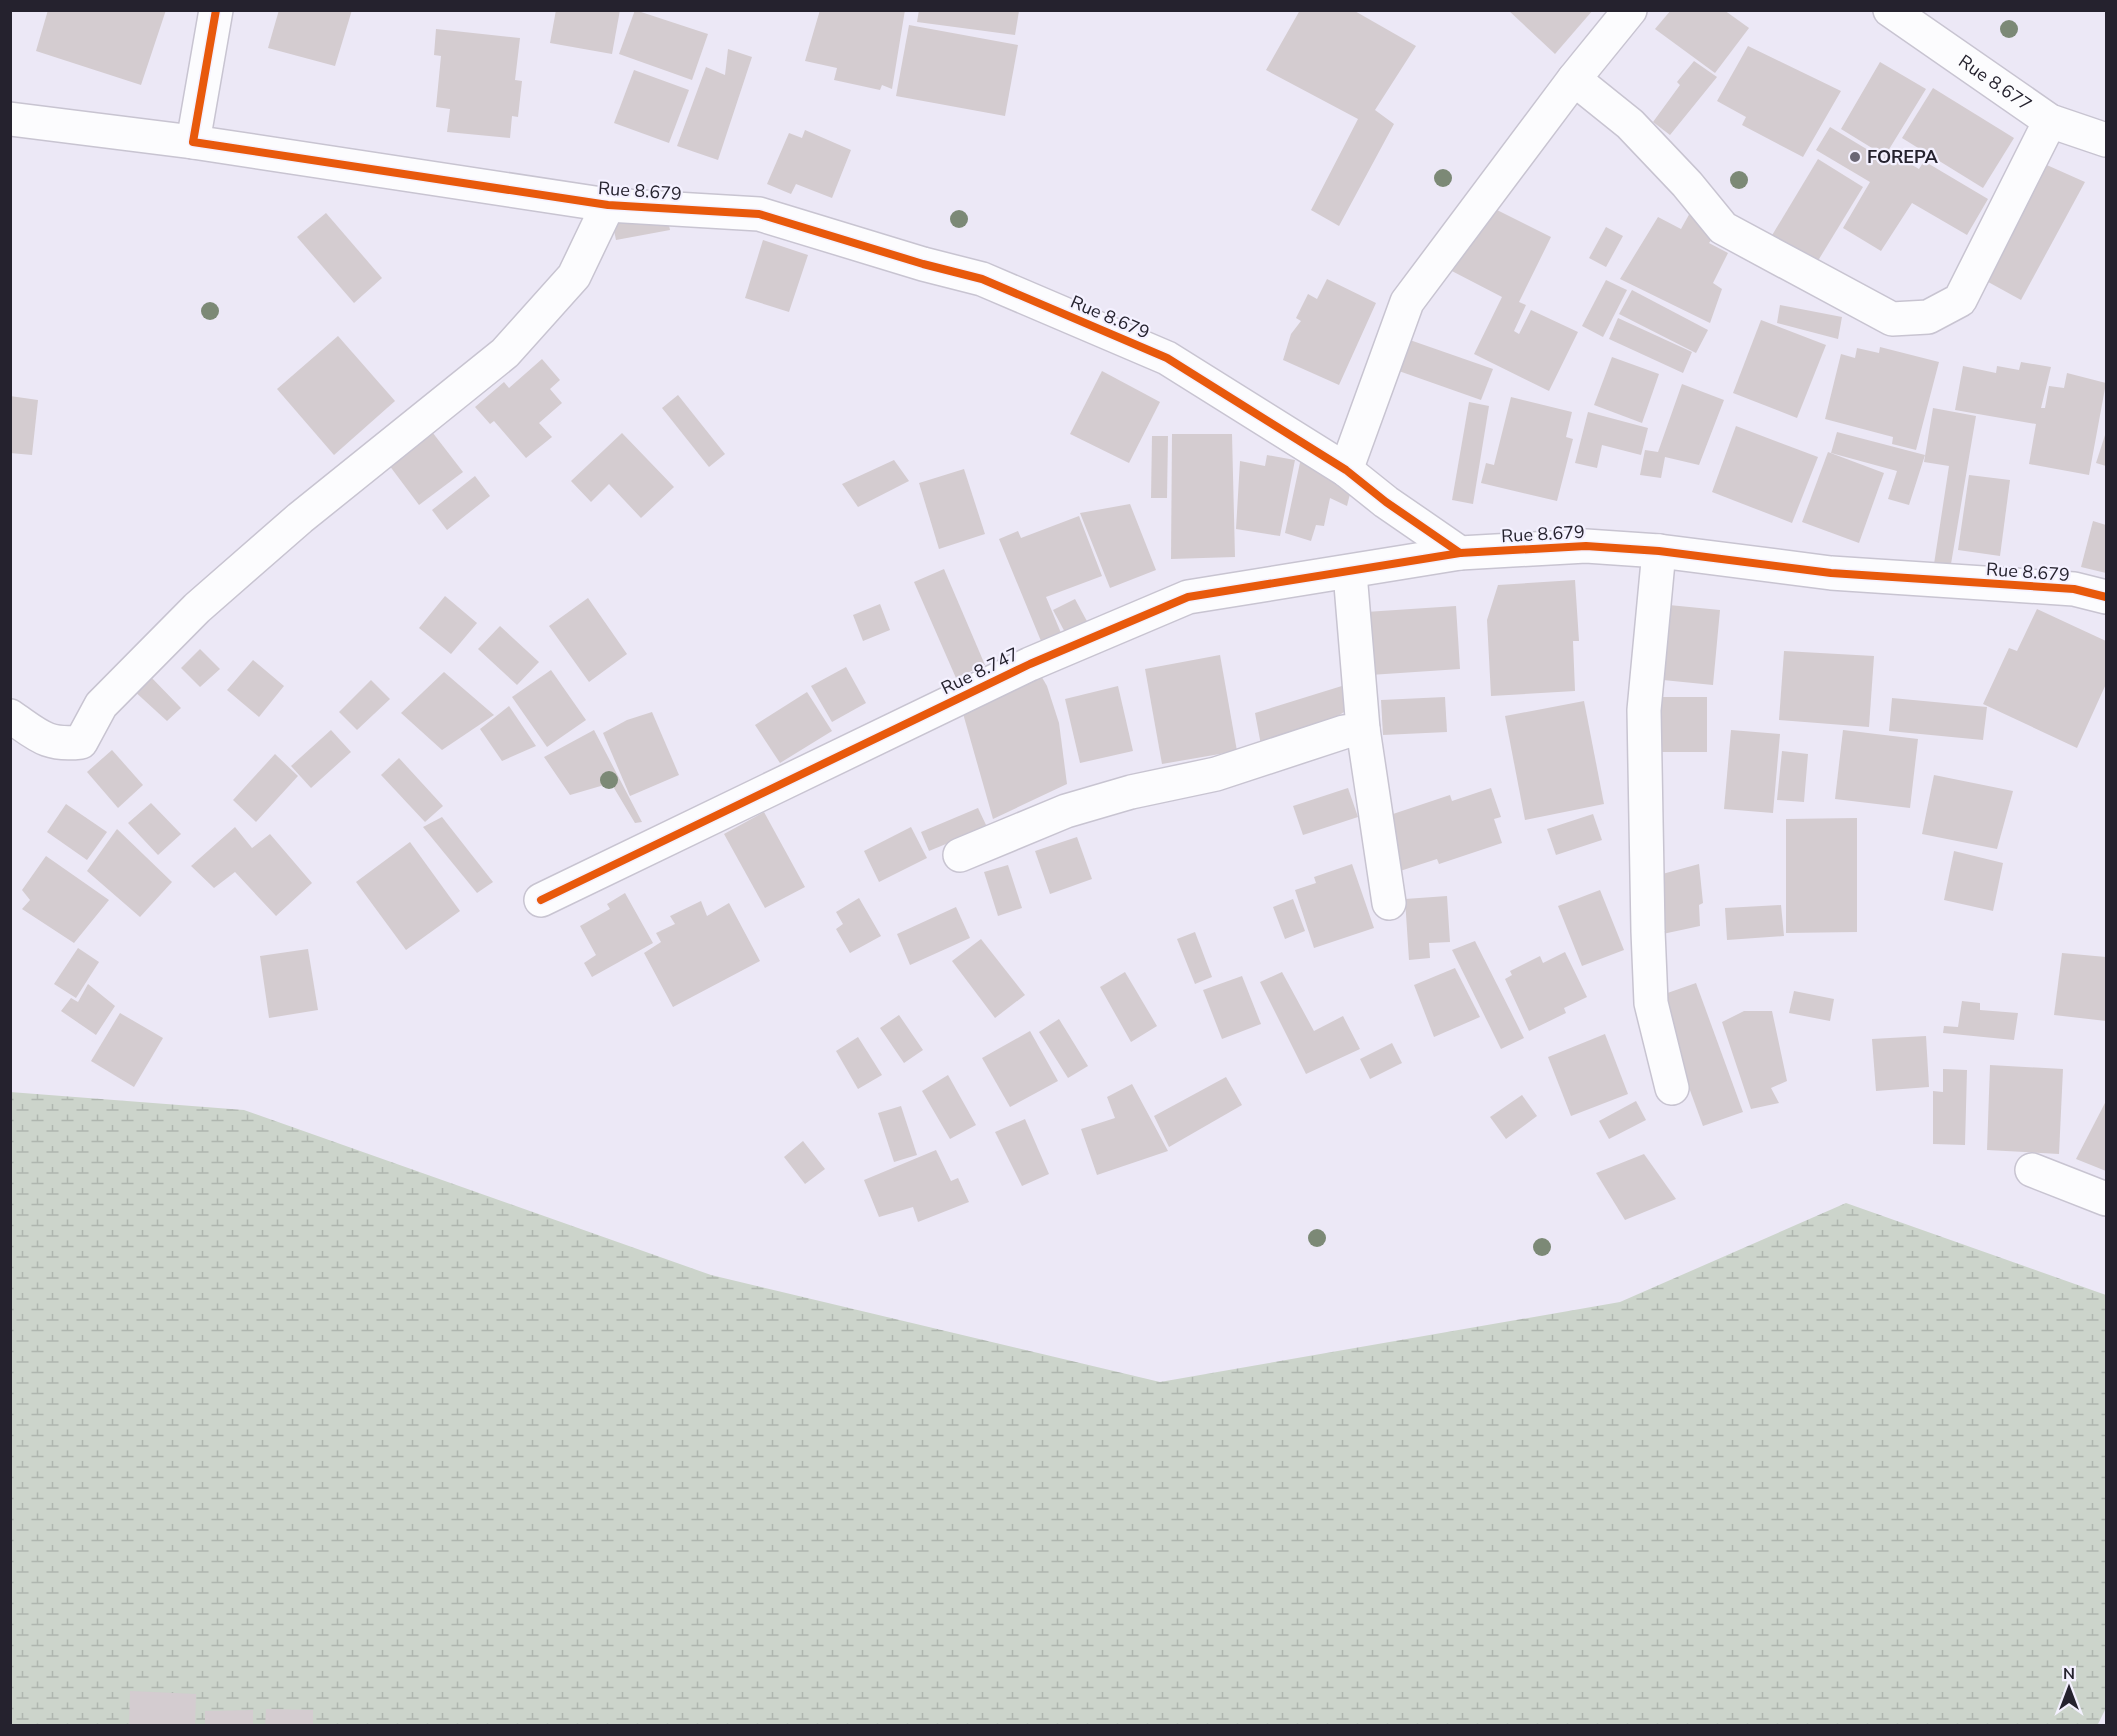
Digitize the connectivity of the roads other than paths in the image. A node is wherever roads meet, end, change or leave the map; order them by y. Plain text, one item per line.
1 (216, 10) edge
2 (1630, 10) edge
3 (1890, 10) edge
4 (1574, 78) junction
5 (10, 119) edge
6 (2050, 120) junction
7 (2106, 140) edge
8 (193, 142) junction
9 (608, 205) junction
10 (1346, 470) junction
11 (1659, 551) junction
12 (1460, 553) junction
13 (1350, 573) junction
14 (2106, 597) edge
15 (10, 716) edge
16 (1363, 729) junction
17 (960, 855) dead end
18 (541, 900) dead end
19 (1389, 903) dead end
20 (1672, 1088) dead end
21 (2032, 1170) dead end
22 (2106, 1199) edge

1 - 8 street
2 - 4 street
3 - 6 street, Rue 8.677
4 - 6 street
4 - 10 street
5 - 8 street, Rue 8.679
6 - 7 street, Rue 8.677
8 - 9 street, Rue 8.679
9 - 10 street, Rue 8.679
9 - 15 street
10 - 12 street, Rue 8.679
11 - 12 street, Rue 8.679
11 - 14 street, Rue 8.679
11 - 20 street
12 - 13 street, Rue 8.747
13 - 16 street
13 - 18 street, Rue 8.747
16 - 17 street
16 - 19 street
21 - 22 street

